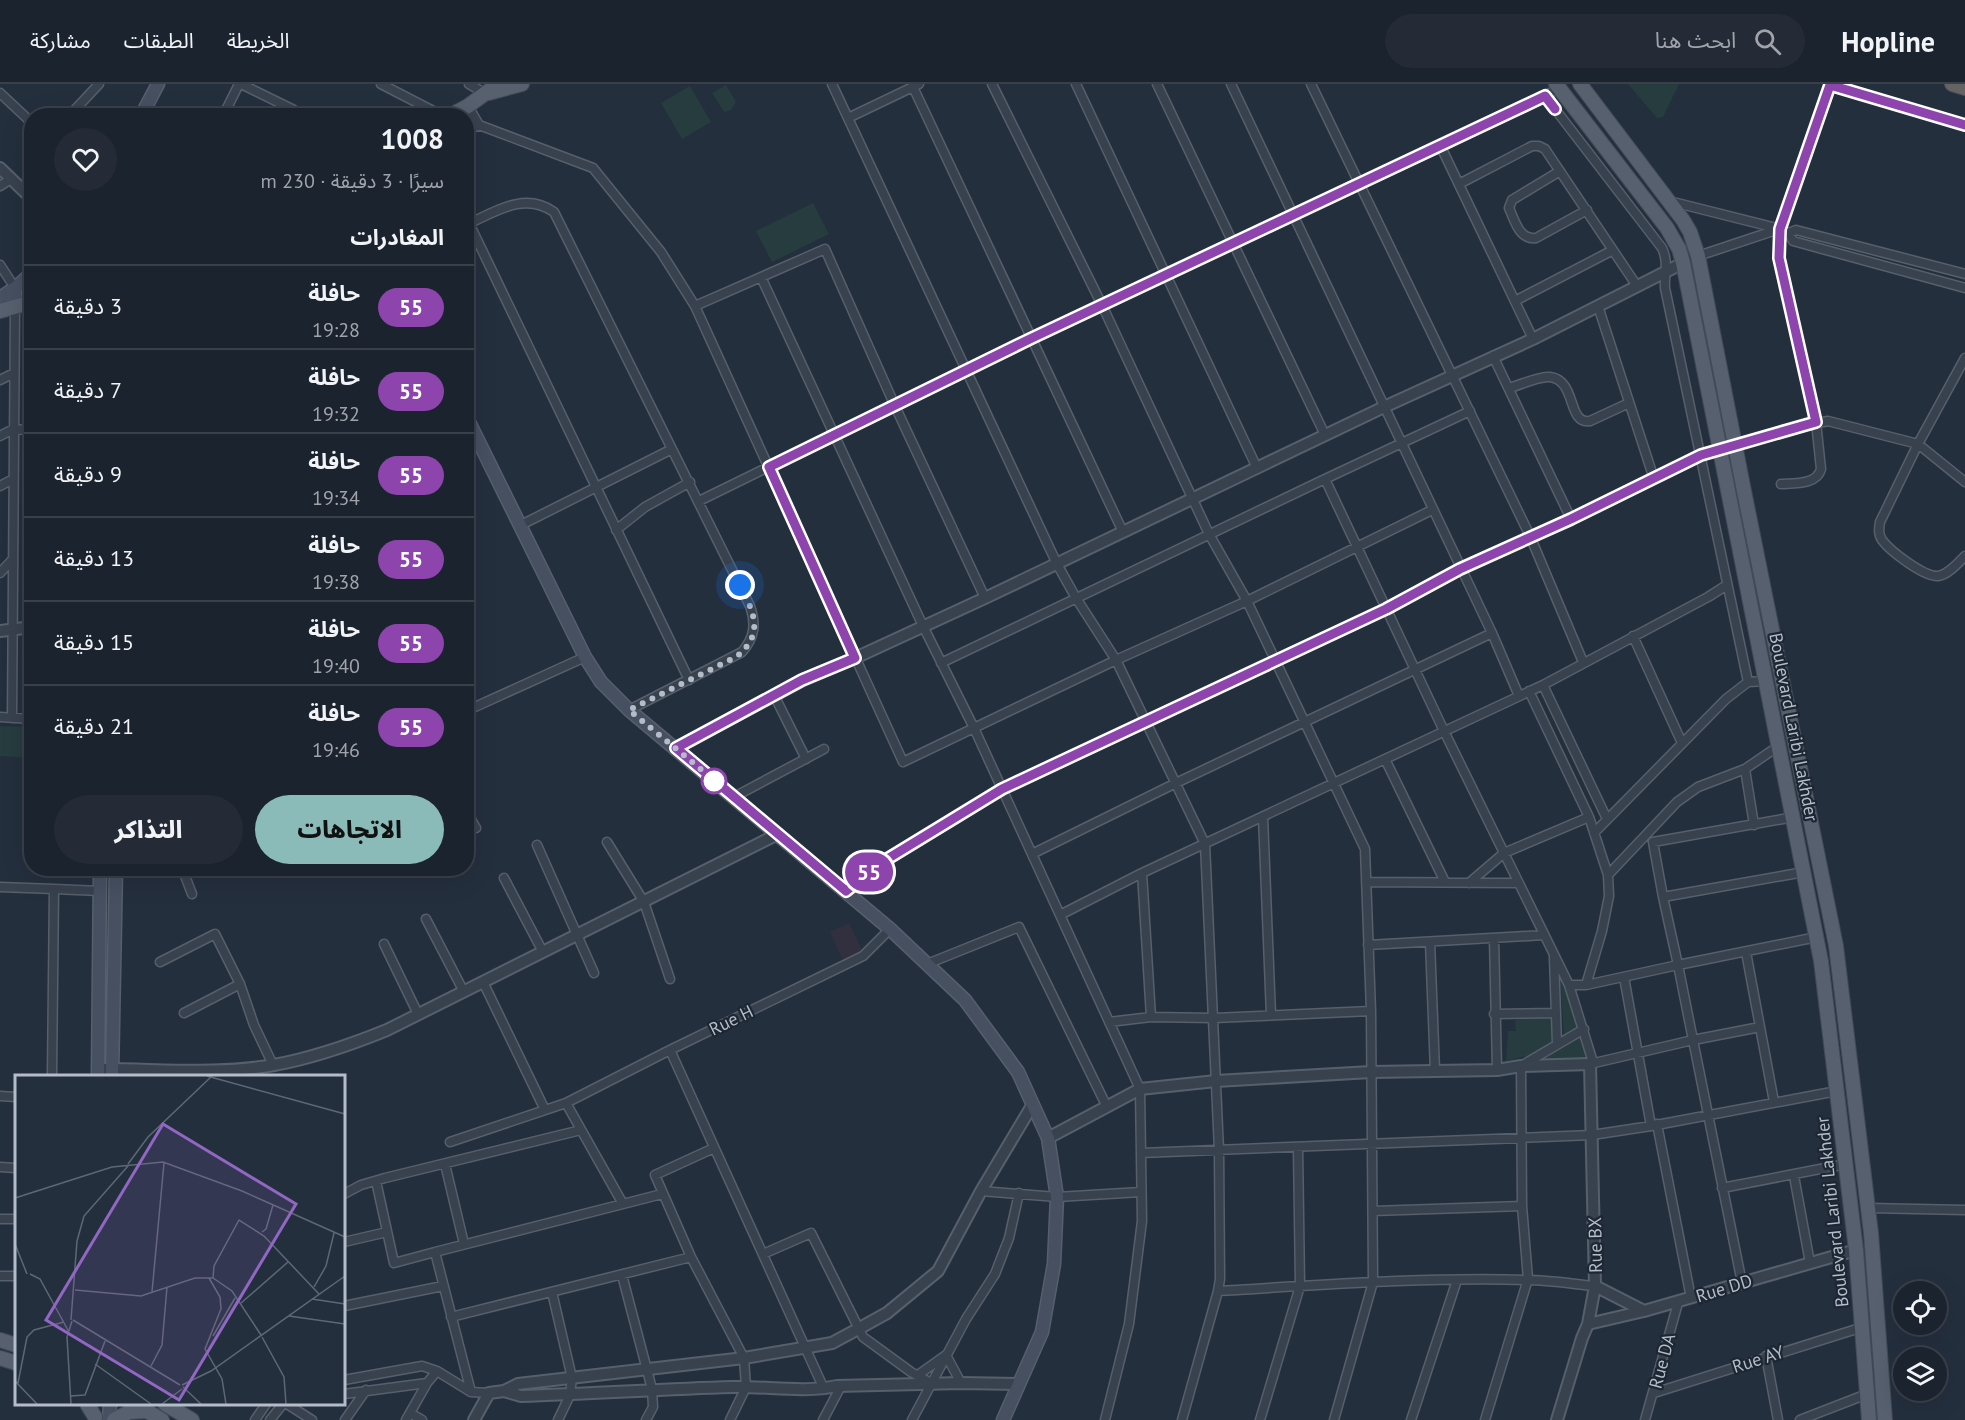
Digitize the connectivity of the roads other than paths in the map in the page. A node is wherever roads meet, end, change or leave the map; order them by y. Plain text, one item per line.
1 (4, 84) edge
2 (99, 84) edge
3 (158, 84) edge
4 (240, 84) edge
5 (381, 84) edge
6 (469, 84) edge
7 (498, 84) edge
8 (522, 84) edge
9 (832, 84) edge
10 (992, 84) edge
11 (1076, 84) edge
12 (1231, 84) edge
13 (1311, 84) edge
14 (1580, 84) edge
15 (1830, 84) edge
16 (1952, 84) edge
17 (1161, 85) edge
18 (916, 86) edge
19 (1558, 86) edge
20 (0, 88) edge
21 (1965, 88) edge
22 (0, 93) edge
23 (486, 94) junction
24 (1545, 96) junction
25 (468, 106) joint
26 (76, 108) edge
27 (145, 108) edge
28 (227, 108) edge
29 (290, 108) edge
30 (428, 108) edge
31 (464, 108) edge
32 (24, 116) edge
33 (474, 116) edge
34 (848, 118) junction
35 (479, 125) junction
36 (1965, 125) edge
37 (474, 127) edge
38 (1441, 147) junction
39 (0, 168) edge
40 (1560, 171) junction
41 (11, 179) junction
42 (1359, 184) junction
43 (1459, 184) junction
44 (0, 186) edge
45 (24, 191) edge
46 (1669, 201) junction
47 (1587, 210) junction
48 (1293, 215) junction
49 (474, 220) edge
50 (1784, 231) junction
51 (474, 237) edge
52 (1232, 244) junction
53 (1613, 250) junction
54 (1698, 256) junction
55 (1683, 263) junction
56 (0, 265) edge
57 (1667, 270) junction
58 (1166, 274) junction
59 (1965, 274) edge
60 (761, 277) junction
61 (24, 280) edge
62 (1637, 286) junction
63 (15, 288) junction
64 (1965, 288) edge
65 (0, 298) edge
66 (1515, 301) junction
67 (24, 304) edge
68 (1102, 305) junction
69 (695, 306) junction
70 (1598, 306) junction
71 (15, 307) junction
72 (0, 311) edge
73 (1032, 338) junction
74 (1533, 339) junction
75 (1493, 356) junction
76 (1965, 358) edge
77 (966, 370) junction
78 (1962, 370) edge
79 (14, 373) junction
80 (1453, 377) junction
81 (0, 380) edge
82 (1509, 388) junction
83 (1629, 403) junction
84 (895, 406) junction
85 (1384, 407) junction
86 (1470, 411) junction
87 (1816, 422) junction
88 (13, 429) junction
89 (24, 430) edge
90 (474, 435) edge
91 (834, 435) junction
92 (1325, 435) junction
93 (0, 436) edge
94 (1401, 444) junction
95 (1918, 444) junction
96 (1734, 445) junction
97 (672, 449) junction
98 (1720, 450) junction
99 (1701, 455) junction
100 (769, 467) junction
101 (1257, 468) junction
102 (13, 479) junction
103 (1325, 479) junction
104 (1654, 479) junction
105 (690, 482) junction
106 (1965, 482) edge
107 (1780, 484) dead end
108 (0, 486) edge
109 (596, 487) junction
110 (1192, 499) junction
111 (699, 501) junction
112 (1432, 510) junction
113 (1571, 519) junction
114 (521, 525) junction
115 (616, 530) junction
116 (1123, 532) junction
117 (1209, 534) junction
118 (1530, 536) junction
119 (1356, 548) junction
120 (1965, 556) edge
121 (13, 559) junction
122 (1057, 564) junction
123 (1460, 569) junction
124 (0, 573) edge
125 (1727, 585) junction
126 (986, 598) junction
127 (1076, 598) junction
128 (1246, 601) junction
129 (1386, 609) junction
130 (923, 626) junction
131 (24, 628) edge
132 (12, 630) junction
133 (0, 631) edge
134 (1492, 633) junction
135 (1633, 636) junction
136 (585, 657) junction
137 (855, 658) junction
138 (1116, 660) junction
139 (1275, 662) junction
140 (1583, 662) junction
141 (941, 663) junction
142 (1416, 670) junction
143 (689, 680) junction
144 (1766, 681) junction
145 (1748, 682) junction
146 (1543, 685) junction
147 (1529, 691) junction
148 (774, 695) junction
149 (1519, 696) junction
150 (474, 707) edge
151 (629, 710) junction
152 (0, 717) edge
153 (12, 718) junction
154 (24, 719) edge
155 (1145, 722) junction
156 (1304, 722) junction
157 (974, 729) junction
158 (1444, 731) junction
159 (1682, 743) junction
160 (1780, 746) junction
161 (676, 748) junction
162 (824, 749) dead end
163 (806, 759) junction
164 (1385, 759) junction
165 (1745, 769) junction
166 (1176, 783) junction
167 (1332, 783) junction
168 (1002, 789) junction
169 (734, 797) junction
170 (1263, 817) junction
171 (1589, 817) junction
172 (1794, 817) junction
173 (1608, 819) junction
174 (474, 825) edge
175 (1754, 825) junction
176 (476, 828) dead end
177 (1594, 832) junction
178 (778, 834) junction
179 (607, 842) dead end
180 (1205, 844) junction
181 (537, 845) dead end
182 (1032, 854) junction
183 (1504, 854) junction
184 (1804, 872) junction
185 (1142, 873) junction
186 (1608, 875) junction
187 (100, 876) edge
188 (116, 876) edge
189 (185, 876) edge
190 (504, 878) dead end
191 (1366, 882) junction
192 (1445, 882) junction
193 (1469, 883) junction
194 (1519, 883) junction
195 (0, 887) edge
196 (54, 889) junction
197 (100, 891) junction
198 (846, 891) junction
199 (192, 894) dead end
200 (1663, 897) junction
201 (644, 902) junction
202 (1060, 915) junction
203 (426, 919) dead end
204 (890, 929) junction
205 (1544, 935) junction
206 (578, 936) junction
207 (1817, 937) junction
208 (1494, 938) junction
209 (1430, 942) junction
210 (384, 944) dead end
211 (1368, 945) junction
212 (543, 952) junction
213 (1746, 952) junction
214 (1554, 954) junction
215 (160, 962) dead end
216 (927, 964) junction
217 (1678, 965) junction
218 (594, 973) dead end
219 (1624, 977) junction
220 (670, 980) dead end
221 (483, 982) junction
222 (240, 984) junction
223 (1569, 985) junction
224 (1586, 985) junction
225 (464, 992) junction
226 (1371, 1011) junction
227 (184, 1013) dead end
228 (1555, 1013) junction
229 (418, 1014) junction
230 (1494, 1014) junction
231 (1271, 1016) junction
232 (1151, 1017) junction
233 (1214, 1018) junction
234 (1110, 1022) junction
235 (1760, 1027) junction
236 (1584, 1029) junction
237 (1693, 1040) junction
238 (1557, 1044) junction
239 (669, 1050) junction
240 (1639, 1053) junction
241 (1590, 1064) junction
242 (273, 1065) junction
243 (1521, 1066) junction
244 (1497, 1070) junction
245 (1435, 1071) junction
246 (1371, 1072) junction
247 (98, 1073) edge
248 (112, 1073) edge
249 (228, 1073) edge
250 (52, 1075) edge
251 (1216, 1081) junction
252 (1140, 1089) junction
253 (1837, 1090) junction
254 (0, 1096) edge
255 (15, 1097) edge
256 (1774, 1102) junction
257 (566, 1103) junction
258 (1032, 1104) junction
259 (1107, 1107) junction
260 (545, 1110) junction
261 (1707, 1115) junction
262 (1654, 1125) junction
263 (581, 1130) junction
264 (1592, 1135) junction
265 (1521, 1136) junction
266 (1048, 1138) junction
267 (450, 1142) dead end
268 (1370, 1142) junction
269 (1298, 1147) junction
270 (714, 1148) junction
271 (1219, 1150) junction
272 (1141, 1153) junction
273 (445, 1164) junction
274 (1846, 1164) junction
275 (0, 1167) edge
276 (15, 1168) edge
277 (1794, 1176) junction
278 (376, 1181) junction
279 (1722, 1188) junction
280 (981, 1191) junction
281 (1141, 1192) junction
282 (345, 1193) edge
283 (1019, 1193) junction
284 (663, 1194) junction
285 (1057, 1197) junction
286 (623, 1204) junction
287 (1522, 1206) junction
288 (1868, 1208) junction
289 (1965, 1210) edge
290 (1373, 1211) junction
291 (387, 1232) junction
292 (345, 1242) edge
293 (464, 1244) junction
294 (1872, 1247) junction
295 (1856, 1250) junction
296 (435, 1252) junction
297 (763, 1254) junction
298 (691, 1257) junction
299 (1810, 1263) junction
300 (622, 1275) junction
301 (1457, 1280) junction
302 (1528, 1280) junction
303 (1372, 1282) junction
304 (1742, 1282) junction
305 (443, 1286) junction
306 (1300, 1286) junction
307 (1595, 1286) junction
308 (1218, 1291) junction
309 (552, 1292) junction
310 (1691, 1298) junction
311 (1678, 1303) junction
312 (345, 1306) edge
313 (1644, 1311) junction
314 (451, 1317) junction
315 (1588, 1324) junction
316 (1863, 1327) junction
317 (858, 1329) junction
318 (0, 1340) edge
319 (15, 1345) edge
320 (807, 1348) junction
321 (946, 1355) junction
322 (1766, 1356) junction
323 (0, 1358) edge
324 (744, 1358) junction
325 (15, 1363) edge
326 (437, 1371) junction
327 (647, 1371) junction
328 (918, 1375) junction
329 (572, 1378) junction
330 (345, 1380) edge
331 (427, 1383) junction
332 (931, 1383) junction
333 (962, 1383) junction
334 (1019, 1384) junction
335 (841, 1386) junction
336 (747, 1387) junction
337 (652, 1389) junction
338 (824, 1389) junction
339 (366, 1390) junction
340 (504, 1391) junction
341 (471, 1392) junction
342 (489, 1393) junction
343 (1654, 1393) junction
344 (345, 1394) edge
345 (1867, 1394) junction
346 (570, 1395) junction
347 (110, 1405) edge
348 (135, 1405) edge
349 (167, 1405) edge
350 (265, 1405) edge
351 (282, 1405) edge
352 (289, 1405) edge
353 (148, 1411) junction
354 (408, 1416) edge
355 (109, 1420) edge
356 (114, 1420) edge
357 (162, 1420) edge
358 (192, 1420) edge
359 (255, 1420) edge
360 (270, 1420) edge
361 (312, 1420) edge
362 (345, 1420) edge
363 (422, 1420) edge
364 (474, 1420) edge
365 (558, 1420) edge
366 (646, 1420) edge
367 (730, 1420) edge
368 (823, 1420) edge
369 (912, 1420) edge
370 (1003, 1420) edge
371 (1105, 1420) edge
372 (1182, 1420) edge
373 (1260, 1420) edge
374 (1334, 1420) edge
375 (1412, 1420) edge
376 (1485, 1420) edge
377 (1557, 1420) edge
378 (1645, 1420) edge
379 (1778, 1420) edge
380 (1800, 1420) edge
381 (1869, 1420) edge
382 (1885, 1420) edge

1 - 20 street
2 - 26 street
3 - 27 main road
4 - 28 street
4 - 29 street
5 - 30 street
6 - 23 street
7 - 23 main road
8 - 23 main road
9 - 34 street
10 - 68 street
11 - 58 street
12 - 48 street
13 - 42 street
14 - 46 main road, Boulevard Laribi Lakhder
15 - 36 street
15 - 50 street
16 - 21 highway
17 - 52 street
18 - 34 street
18 - 73 street
19 - 24 street
19 - 55 main road, Boulevard Laribi Lakhder
22 - 32 street
23 - 25 main road
24 - 38 street
24 - 57 street
25 - 31 main road
33 - 35 street
34 - 77 street
35 - 37 street
35 - 69 street
38 - 42 street
38 - 43 street
39 - 41 street
40 - 43 street
40 - 47 street
40 - 47 street
41 - 44 street
41 - 45 street
42 - 48 street
42 - 80 street
43 - 66 street
46 - 50 street
46 - 54 main road, Boulevard Laribi Lakhder
47 - 53 street
48 - 52 street
48 - 85 street
49 - 97 street
50 - 54 street
50 - 59 street
50 - 64 street
50 - 87 street
51 - 109 street
52 - 58 street
52 - 92 street
53 - 62 street
53 - 66 street
54 - 96 main road, Boulevard Laribi Lakhder
55 - 57 street
55 - 98 main road, Boulevard Laribi Lakhder
56 - 63 street
57 - 62 street
57 - 99 street
58 - 68 street
58 - 101 street
60 - 69 street
60 - 84 street
60 - 91 street
61 - 63 main road
62 - 70 street
63 - 65 main road
63 - 71 main road
66 - 74 street
67 - 71 main road
68 - 73 street
68 - 110 street
69 - 100 street
70 - 74 street
70 - 83 street
71 - 72 main road
71 - 79 street
73 - 77 street
73 - 116 street
74 - 75 street
75 - 80 street
75 - 82 street
76 - 78 street
77 - 84 street
77 - 122 street
78 - 95 street
79 - 81 street
79 - 88 street
80 - 85 street
80 - 86 street
82 - 83 street
82 - 113 street
83 - 104 street
84 - 91 street
84 - 126 street
85 - 92 street
85 - 94 street
86 - 94 street
86 - 118 street
87 - 95 street
87 - 96 street
87 - 107 street
88 - 89 street
88 - 93 street
88 - 102 street
90 - 114 main road
91 - 100 street
91 - 130 street
92 - 101 street
94 - 103 street
94 - 112 street
95 - 106 street
95 - 120 street
96 - 98 street
96 - 288 main road, Boulevard Laribi Lakhder
97 - 105 street
97 - 109 street
98 - 99 street
98 - 144 main road, Boulevard Laribi Lakhder
99 - 104 street
99 - 125 street
100 - 111 street
100 - 137 street
101 - 110 street
102 - 108 street
102 - 121 street
103 - 117 street
103 - 119 street
104 - 113 street
105 - 111 street
105 - 115 street
109 - 114 street
109 - 115 street
110 - 116 street
110 - 117 street
111 - 143 street
112 - 119 street
112 - 123 street
113 - 118 street
114 - 136 main road
115 - 143 street
116 - 122 street
117 - 127 street
117 - 128 street
118 - 123 street
118 - 140 street
119 - 128 street
119 - 129 street
121 - 124 street
121 - 132 street
122 - 126 street
122 - 127 street
123 - 129 street
123 - 134 street
125 - 135 street
125 - 145 street
126 - 130 street
127 - 138 street
127 - 141 street
128 - 138 street
128 - 139 street
129 - 139 street
129 - 142 street
130 - 137 street
130 - 141 street
131 - 132 street
132 - 133 street
132 - 153 street
134 - 142 street
134 - 149 street
135 - 140 street
135 - 159 street
136 - 150 street
136 - 151 main road
137 - 148 street
137 - 157 street
138 - 155 street
138 - 157 street
139 - 155 street
139 - 156 street
140 - 146 street
141 - 157 street
142 - 156 street
142 - 158 street
143 - 151 street
144 - 145 street
144 - 160 main road, Boulevard Laribi Lakhder
145 - 159 street
146 - 147 street
146 - 173 street
147 - 149 street
147 - 171 street
148 - 161 street
148 - 163 street
149 - 158 street
151 - 161 main road
152 - 153 street
153 - 154 street
155 - 166 street
155 - 168 street
156 - 166 street
156 - 167 street
157 - 168 street
158 - 164 street
158 - 183 street
159 - 173 street
160 - 165 street
160 - 172 main road, Boulevard Laribi Lakhder
161 - 169 main road
162 - 163 street
163 - 169 street
164 - 167 street
164 - 192 street
165 - 175 street
165 - 186 street
166 - 180 street
166 - 182 street
167 - 170 street
167 - 191 street
168 - 182 street
168 - 198 street
169 - 178 main road
170 - 180 street
170 - 231 street
171 - 177 street
171 - 183 street
172 - 175 street
172 - 184 main road, Boulevard Laribi Lakhder
173 - 177 street
174 - 176 street
175 - 200 street
177 - 186 street
178 - 198 main road
178 - 201 street
179 - 201 street
180 - 185 street
180 - 233 street
181 - 206 street
182 - 202 street
183 - 193 street
183 - 194 street
184 - 200 street
184 - 207 main road, Boulevard Laribi Lakhder
185 - 202 street
185 - 232 street
186 - 224 street
187 - 197 main road
188 - 248 main road
189 - 199 street
190 - 212 street
191 - 192 street
191 - 211 street
192 - 193 street
193 - 194 street
194 - 205 street
195 - 196 street
196 - 197 street
196 - 250 street
197 - 247 main road
198 - 204 main road
200 - 217 street
201 - 206 street
201 - 220 street
202 - 234 street
203 - 225 street
204 - 216 main road
204 - 239 street, Rue H
205 - 208 street
205 - 214 street
206 - 212 street
206 - 218 street
207 - 213 street
207 - 253 main road, Boulevard Laribi Lakhder
208 - 209 street
208 - 230 street
209 - 211 street
209 - 245 street
210 - 229 street
211 - 226 street
212 - 221 street
213 - 217 street
213 - 235 street
214 - 223 street
214 - 228 street
215 - 222 street
216 - 258 main road
216 - 259 street
217 - 219 street
217 - 237 street
219 - 224 street
219 - 240 street
221 - 225 street
221 - 260 street
222 - 227 street
222 - 242 street
223 - 224 street
223 - 236 street
225 - 229 street
226 - 231 street
226 - 246 street
228 - 230 street
228 - 238 street
229 - 242 street
230 - 244 street
231 - 233 street
232 - 233 street
232 - 234 street
233 - 251 street
234 - 252 street
235 - 237 street
235 - 256 street
236 - 238 street
236 - 241 street
237 - 240 street
237 - 261 street
238 - 243 street
239 - 257 street, Rue H
239 - 270 street
240 - 241 street
240 - 262 street
241 - 243 street
241 - 264 street, Rue BX
242 - 249 street
243 - 244 street
243 - 265 street
244 - 245 street
245 - 246 street
246 - 251 street
246 - 268 street
247 - 248 street
248 - 249 street
251 - 252 street
251 - 271 street
252 - 259 street
252 - 272 street
253 - 256 street
253 - 274 main road, Boulevard Laribi Lakhder
254 - 255 street
256 - 261 street
257 - 260 street, Rue H
257 - 263 street
258 - 266 main road
258 - 280 street
259 - 266 street
260 - 267 street, Rue H
261 - 262 street
261 - 279 street
262 - 264 street
262 - 310 street
263 - 273 street
263 - 286 street
264 - 265 street
264 - 307 street, Rue BX
265 - 268 street
265 - 287 street
266 - 285 main road
268 - 269 street
268 - 290 street
269 - 271 street
269 - 306 street
270 - 284 street
270 - 297 street
271 - 272 street
271 - 308 street
272 - 281 street
273 - 278 street
273 - 293 street
274 - 277 street
274 - 295 main road, Boulevard Laribi Lakhder
275 - 276 street
277 - 279 street
277 - 299 street
278 - 282 street
278 - 291 street
279 - 304 street
280 - 283 street
280 - 317 street
281 - 285 street
281 - 371 street
283 - 285 street
283 - 321 street
284 - 286 street
284 - 298 street
285 - 334 main road
286 - 293 street
287 - 290 street
287 - 302 street
288 - 289 street
288 - 294 main road, Boulevard Laribi Lakhder
290 - 303 street
291 - 292 street
291 - 296 street
293 - 296 street
294 - 295 main road
294 - 382 main road, Boulevard Laribi Lakhder
295 - 299 street, Rue DD
295 - 316 main road, Boulevard Laribi Lakhder
296 - 305 street
297 - 317 street
297 - 320 street
298 - 300 street
298 - 324 street
299 - 304 street, Rue DD
300 - 309 street
300 - 327 street
301 - 302 street
301 - 303 street
301 - 375 street
302 - 307 street
302 - 376 street
303 - 306 street
303 - 374 street
304 - 310 street, Rue DD
305 - 312 street
305 - 314 street
306 - 308 street
306 - 373 street
307 - 313 street
307 - 315 street, Rue BX
308 - 372 street
309 - 314 street
309 - 329 street
310 - 311 street, Rue DD
311 - 313 street, Rue DD
311 - 343 street, Rue DA
313 - 315 street, Rue DD
314 - 341 street
315 - 377 street, Rue BX
316 - 322 street, Rue AY
316 - 345 main road, Boulevard Laribi Lakhder
317 - 320 street
317 - 328 street
318 - 319 main road
320 - 324 street
320 - 338 street
321 - 328 street
321 - 332 street
321 - 333 street
322 - 343 street, Rue AY
322 - 379 street
323 - 325 main road
324 - 327 street
324 - 336 street
326 - 330 street
326 - 331 street
326 - 341 street
327 - 329 street
327 - 337 street
328 - 332 street
329 - 340 street
329 - 346 street
331 - 339 street
331 - 354 street
332 - 333 street
332 - 335 street
332 - 369 street
333 - 334 street
334 - 370 main road
335 - 338 street
335 - 368 street
336 - 337 street
336 - 338 street
336 - 367 street
337 - 346 street
337 - 366 street
339 - 344 street
339 - 362 street
340 - 342 street
340 - 346 street
341 - 342 street
342 - 364 street
343 - 378 street, Rue DA
345 - 380 street
345 - 381 main road, Boulevard Laribi Lakhder
346 - 365 street
347 - 355 main road
348 - 353 main road
349 - 358 main road
350 - 359 street
351 - 360 street
352 - 361 street
353 - 356 main road
353 - 357 main road
354 - 363 street

